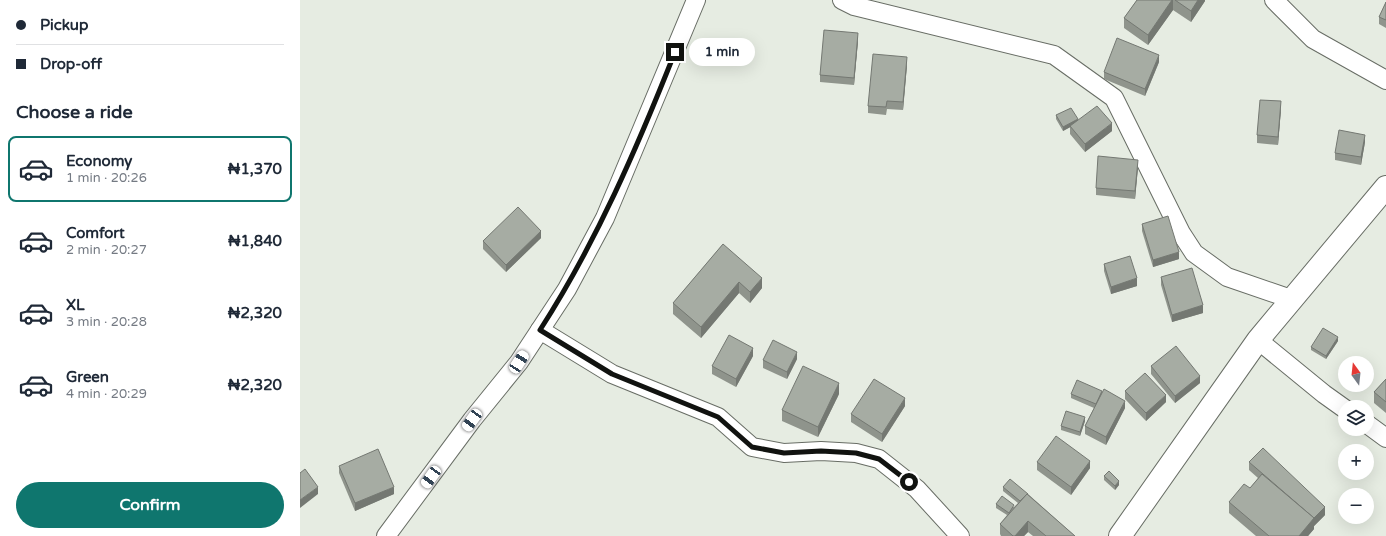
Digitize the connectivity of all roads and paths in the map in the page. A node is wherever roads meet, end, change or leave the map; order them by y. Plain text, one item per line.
1 (696, 0) edge
2 (842, 0) edge
3 (1274, 0) edge
4 (1386, 80) edge
5 (1386, 188) edge
6 (1291, 299) junction
7 (540, 330) junction
8 (1258, 340) junction
9 (1338, 404) edge
10 (1374, 429) edge
11 (1386, 438) edge
12 (386, 536) edge
13 (960, 536) edge
14 (1120, 536) edge

1 - 7 street
2 - 6 street
3 - 4 street
5 - 6 street
6 - 8 street
7 - 12 street
7 - 13 street
8 - 9 street
8 - 14 street
10 - 11 street

